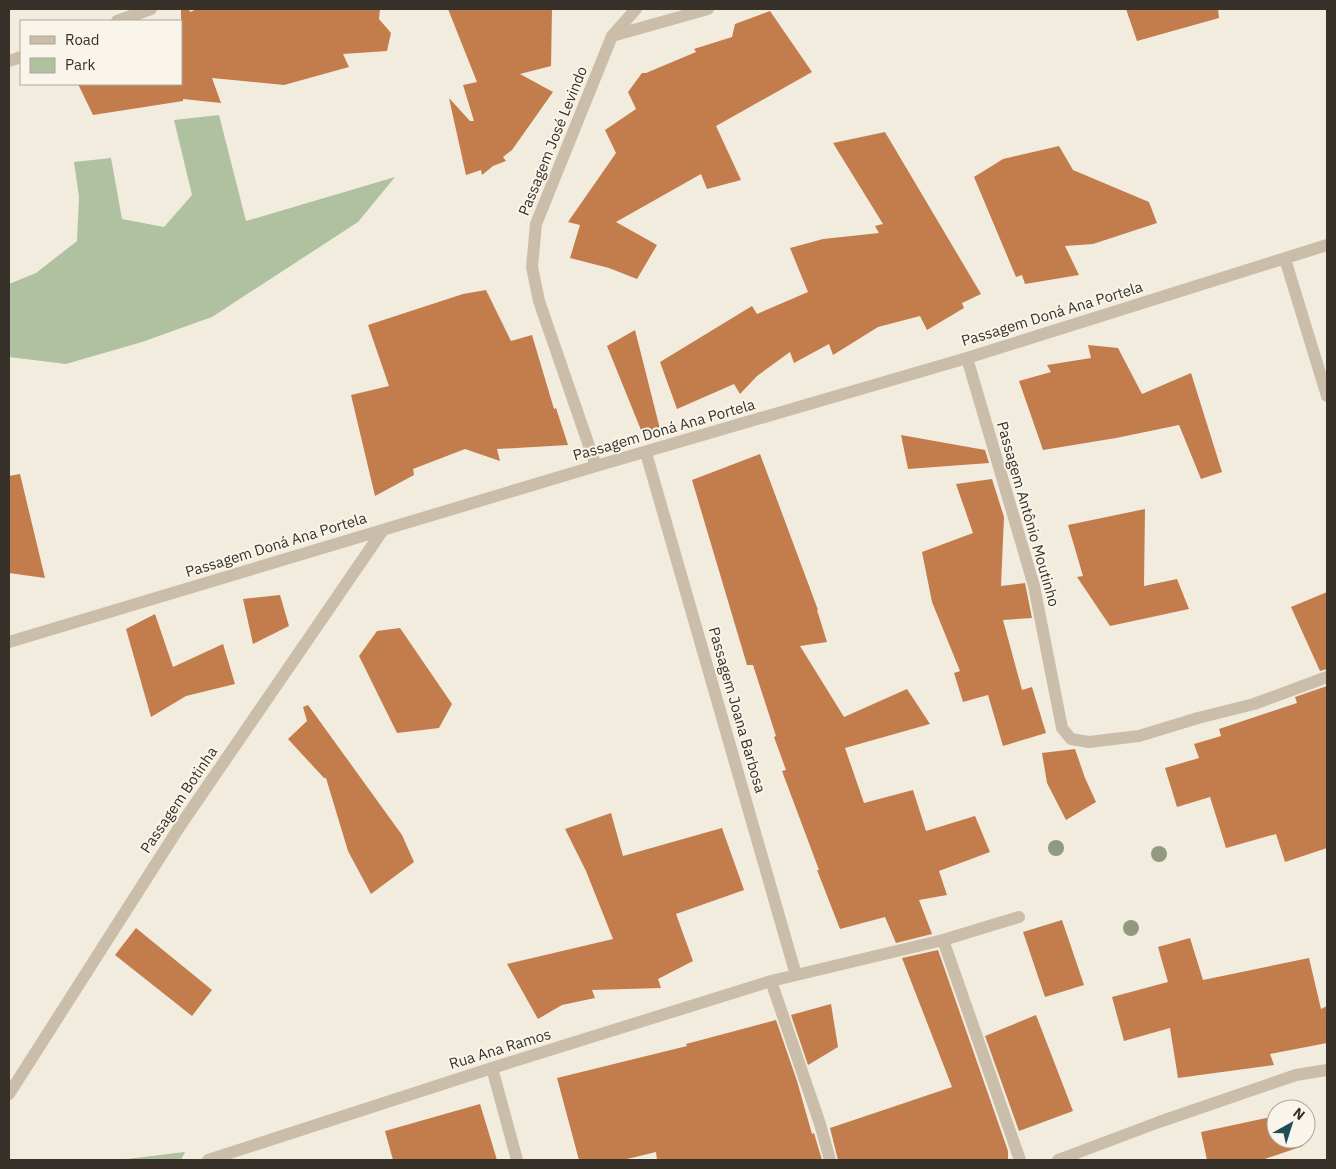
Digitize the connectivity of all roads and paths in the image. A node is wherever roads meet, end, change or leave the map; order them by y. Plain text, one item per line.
1 (151, 9) edge
2 (636, 9) edge
3 (708, 9) edge
4 (120, 20) edge
5 (612, 36) junction
6 (1327, 245) edge
7 (1285, 258) junction
8 (967, 358) junction
9 (1327, 396) edge
10 (646, 453) junction
11 (596, 466) junction
12 (383, 530) junction
13 (9, 642) edge
14 (1327, 678) edge
15 (1019, 917) dead end
16 (943, 940) junction
17 (796, 975) junction
18 (771, 982) junction
19 (492, 1068) junction
20 (1327, 1070) edge
21 (9, 1094) edge
22 (213, 1159) edge
23 (517, 1160) edge
24 (830, 1160) edge
25 (1020, 1160) edge
26 (1058, 1160) edge

1 - 4 street
2 - 5 street, Passagem José Levindo
3 - 5 street
5 - 11 street, Passagem José Levindo
6 - 7 street, Passagem Doná Ana Portela
7 - 8 street, Passagem Doná Ana Portela
7 - 9 street
8 - 10 street, Passagem Doná Ana Portela
8 - 14 street, Passagem Antônio Moutinho
10 - 11 street, Passagem Doná Ana Portela
10 - 17 street, Passagem Joana Barbosa
11 - 12 street, Passagem Doná Ana Portela
12 - 13 street, Passagem Doná Ana Portela
12 - 21 street, Passagem Botinha
15 - 16 street, Rua Ana Ramos
16 - 17 street, Rua Ana Ramos
16 - 25 street
17 - 18 street, Rua Ana Ramos
18 - 19 street, Rua Ana Ramos
18 - 24 street
19 - 22 street, Rua Ana Ramos
19 - 23 street
20 - 26 street

